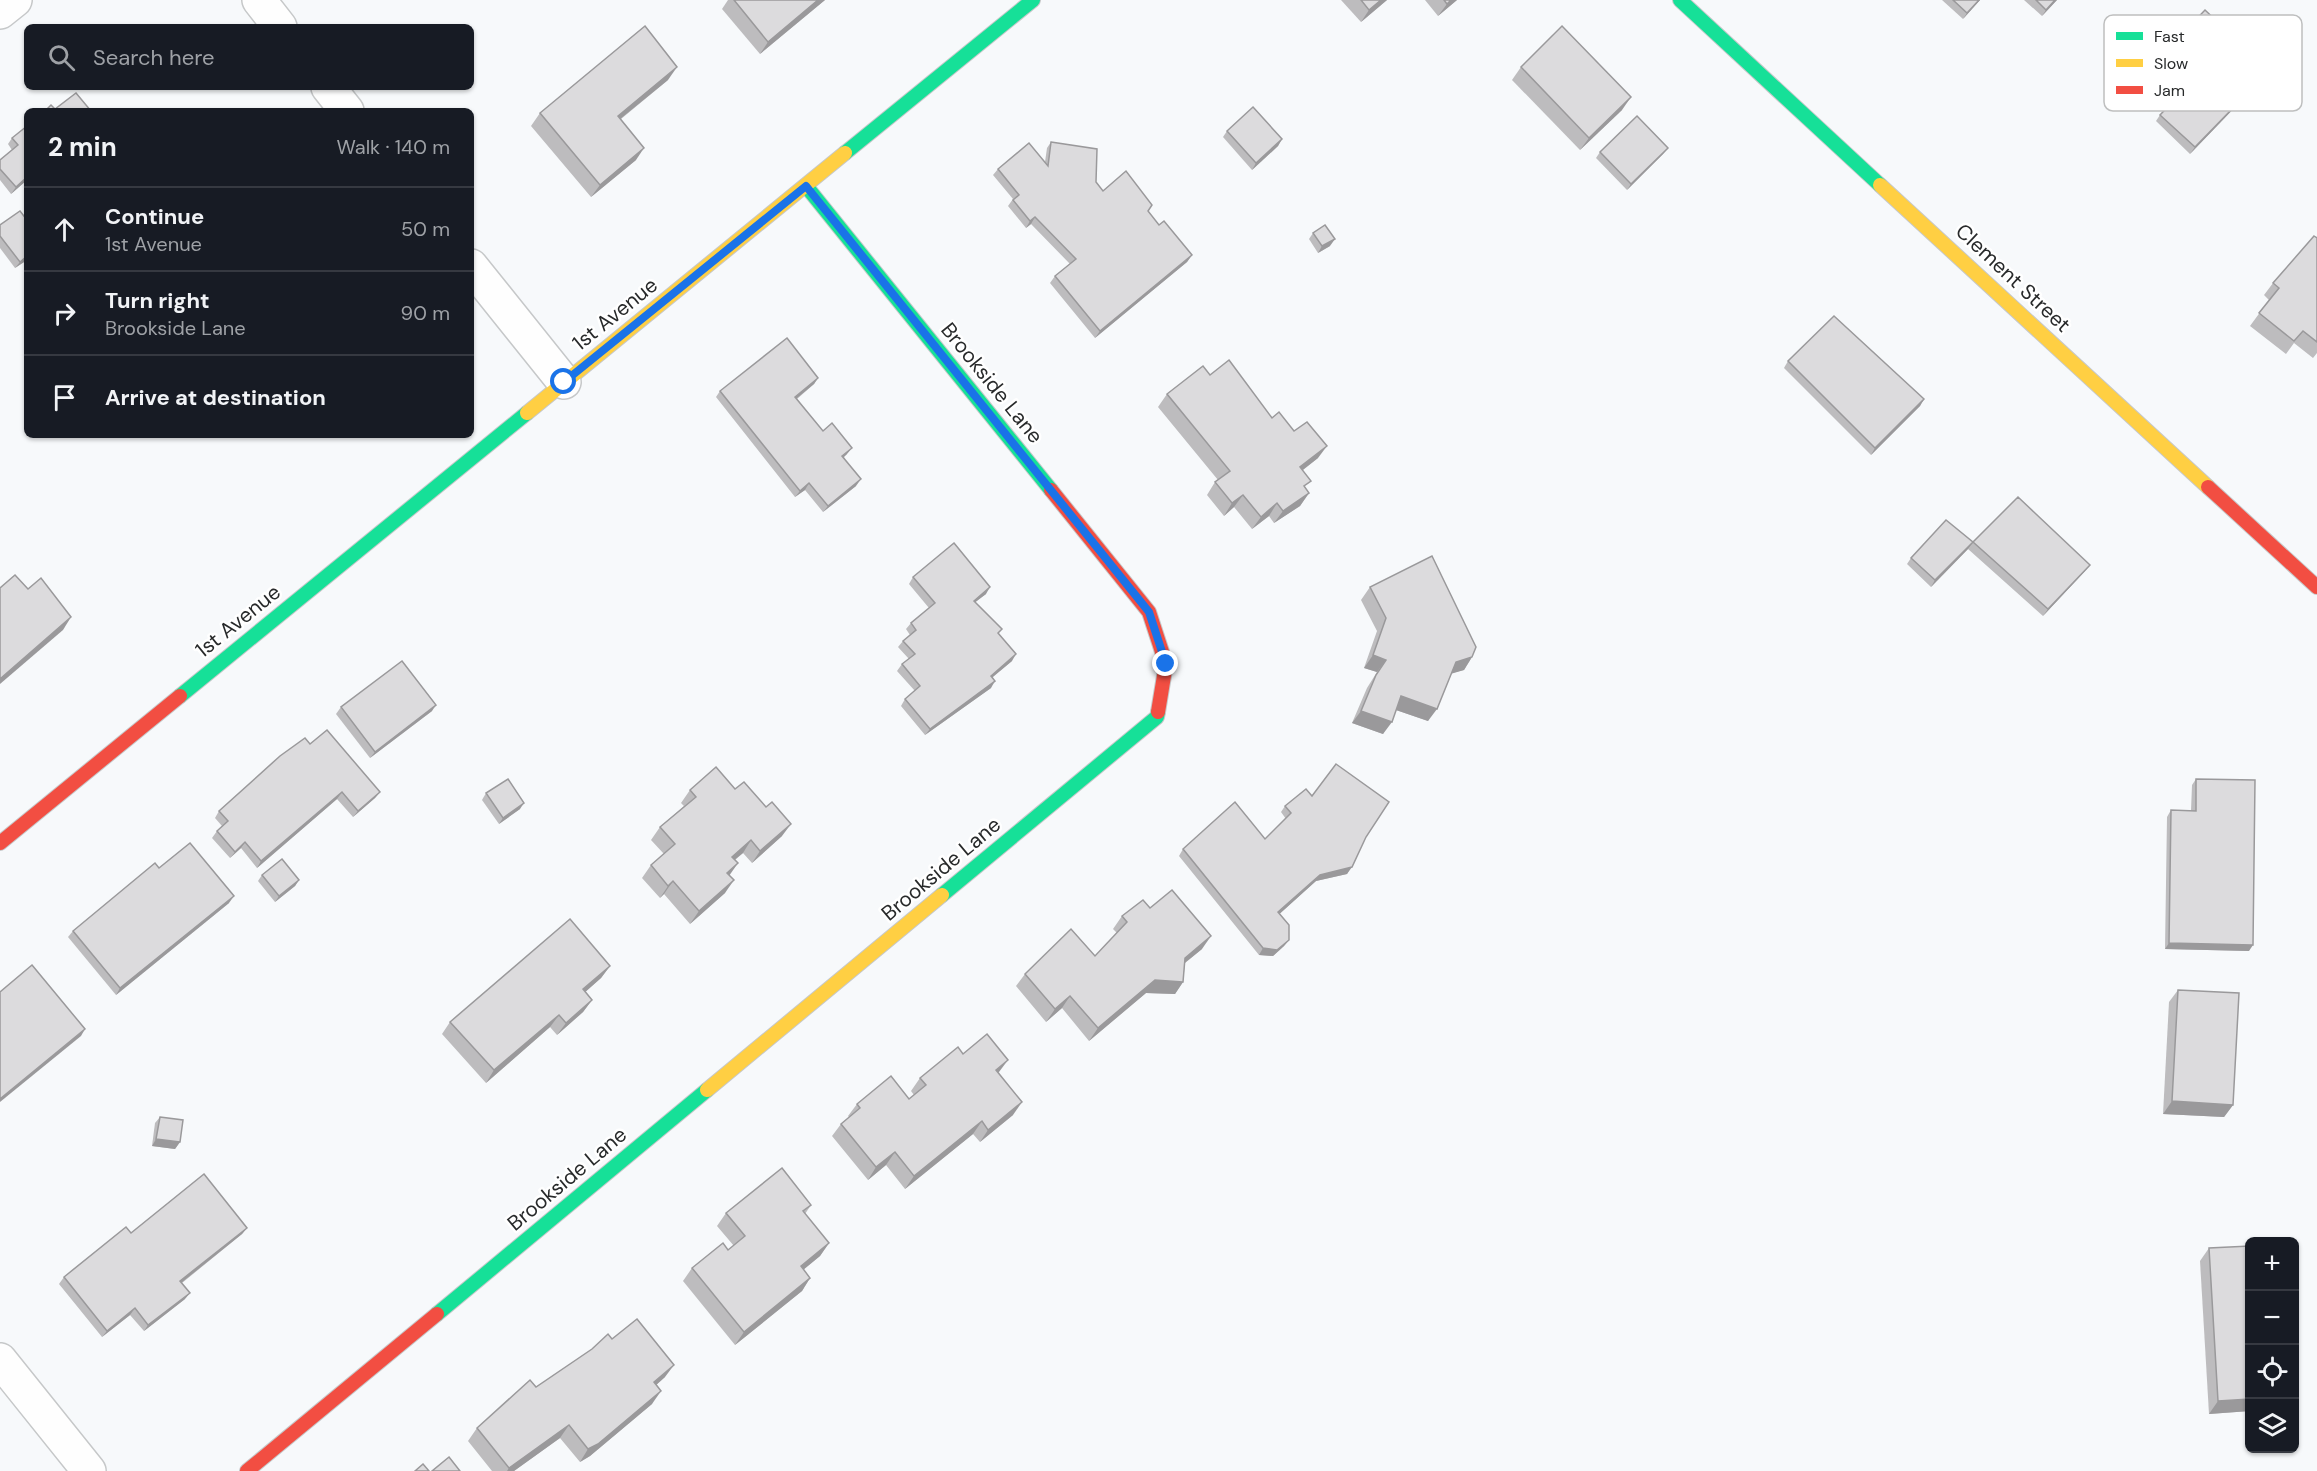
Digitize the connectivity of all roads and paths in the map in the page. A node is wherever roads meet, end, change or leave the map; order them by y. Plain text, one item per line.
1 (15, 0) edge
2 (259, 0) edge
3 (1033, 0) edge
4 (1680, 0) edge
5 (0, 12) edge
6 (278, 24) edge
7 (330, 90) edge
8 (345, 108) edge
9 (806, 186) junction
10 (474, 270) edge
11 (564, 382) junction
12 (2317, 587) edge
13 (0, 843) edge
14 (0, 1360) edge
15 (89, 1471) edge
16 (247, 1471) edge

1 - 5 street
2 - 6 street
3 - 9 street, 1st Avenue
4 - 12 street, Clement Street
7 - 8 street
9 - 11 street, 1st Avenue
9 - 16 street, Brookside Lane
10 - 11 street
11 - 13 street, 1st Avenue
14 - 15 street

